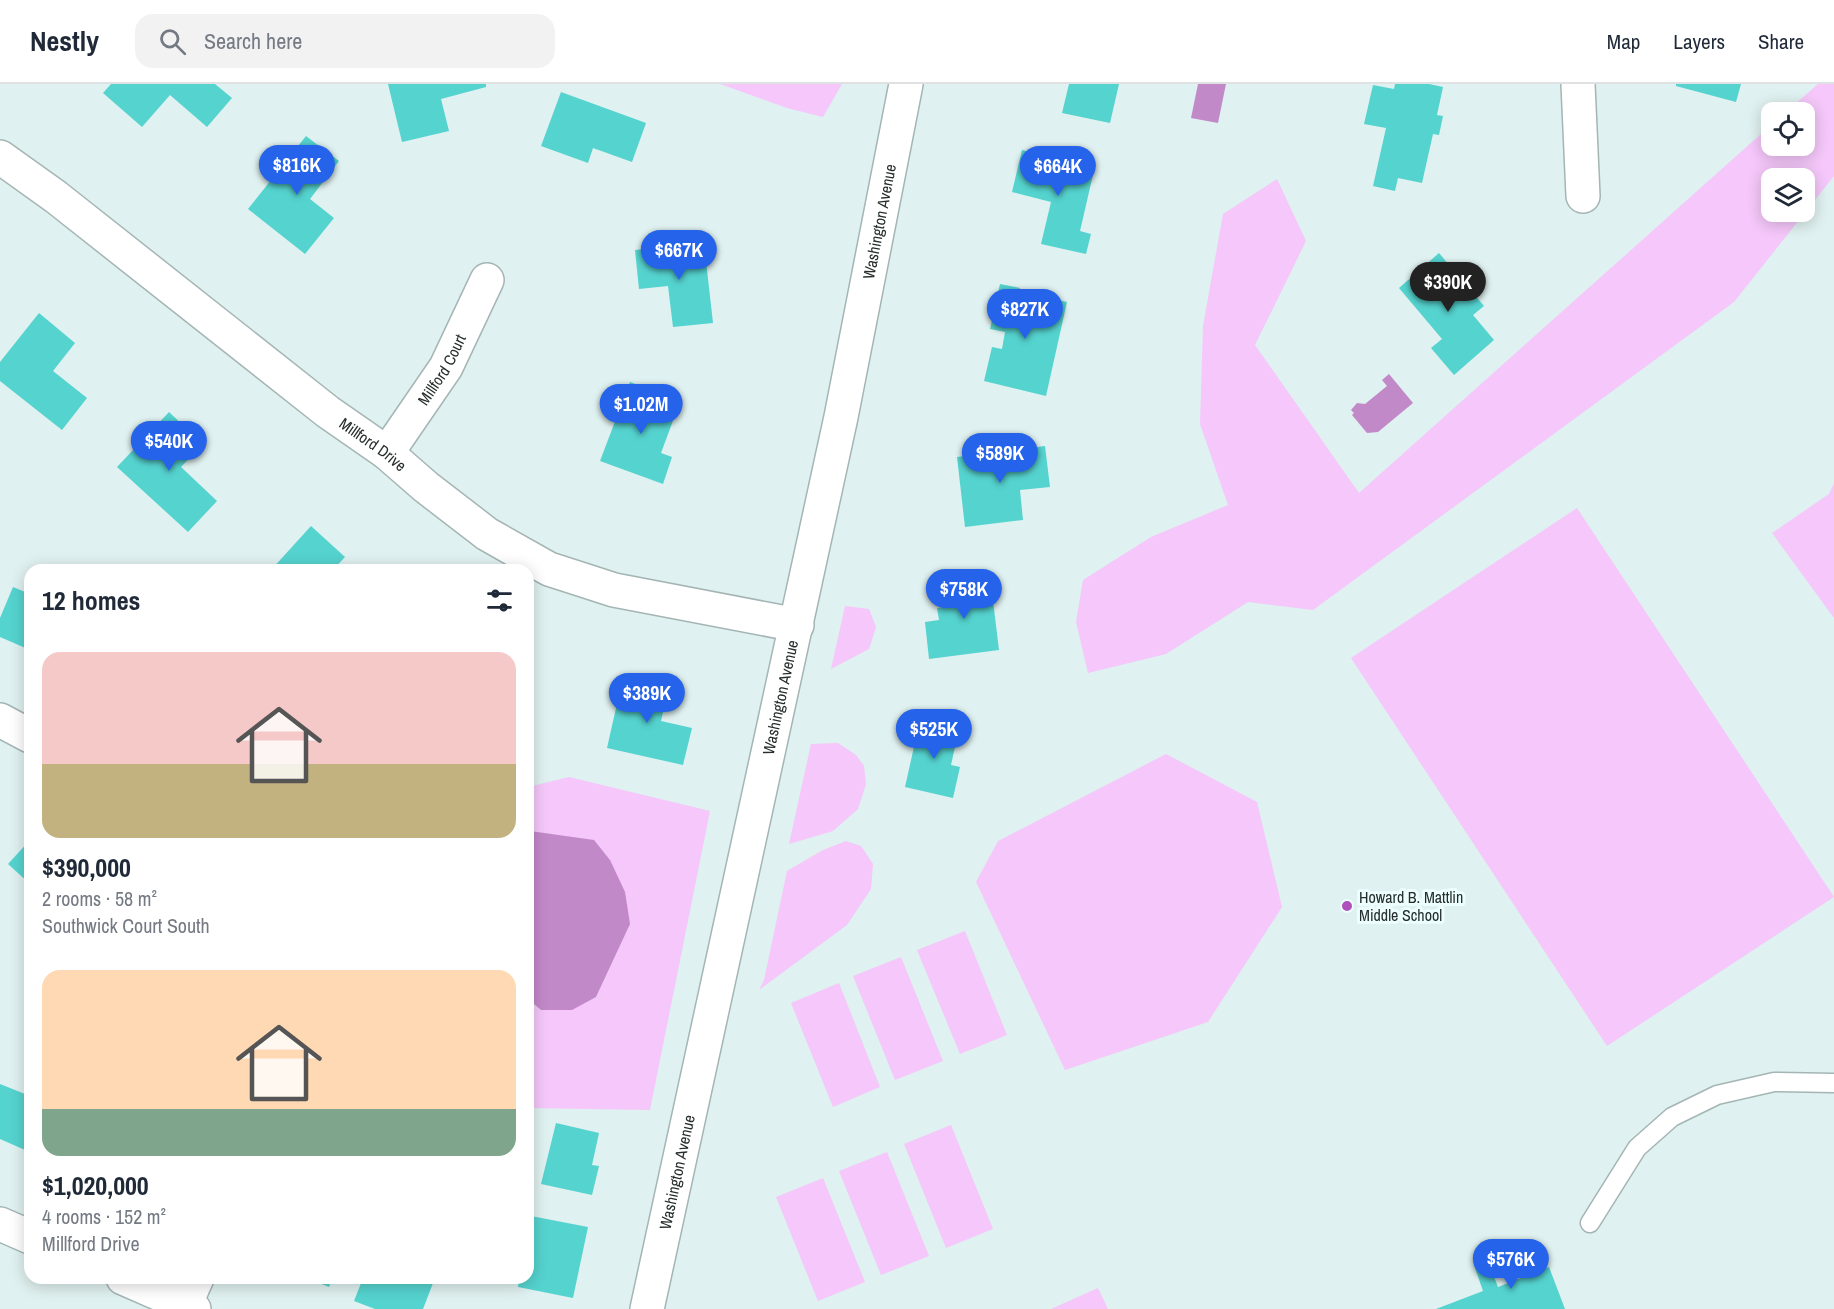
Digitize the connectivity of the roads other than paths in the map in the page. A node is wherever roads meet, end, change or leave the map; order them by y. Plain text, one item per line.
1 (906, 84) edge
2 (1578, 84) edge
3 (0, 158) edge
4 (1583, 196) dead end
5 (487, 280) dead end
6 (387, 453) junction
7 (797, 626) junction
8 (0, 720) edge
9 (24, 733) edge
10 (1834, 1083) edge
11 (1590, 1222) dead end
12 (0, 1224) edge
13 (24, 1234) edge
14 (145, 1284) edge
15 (192, 1297) edge
16 (647, 1309) edge

1 - 7 street, Washington Avenue
2 - 4 street
3 - 6 street, Millford Drive
5 - 6 street, Millford Court
6 - 7 street, Millford Drive
7 - 16 street, Washington Avenue
8 - 9 street
10 - 11 lane
12 - 13 street
14 - 15 street

